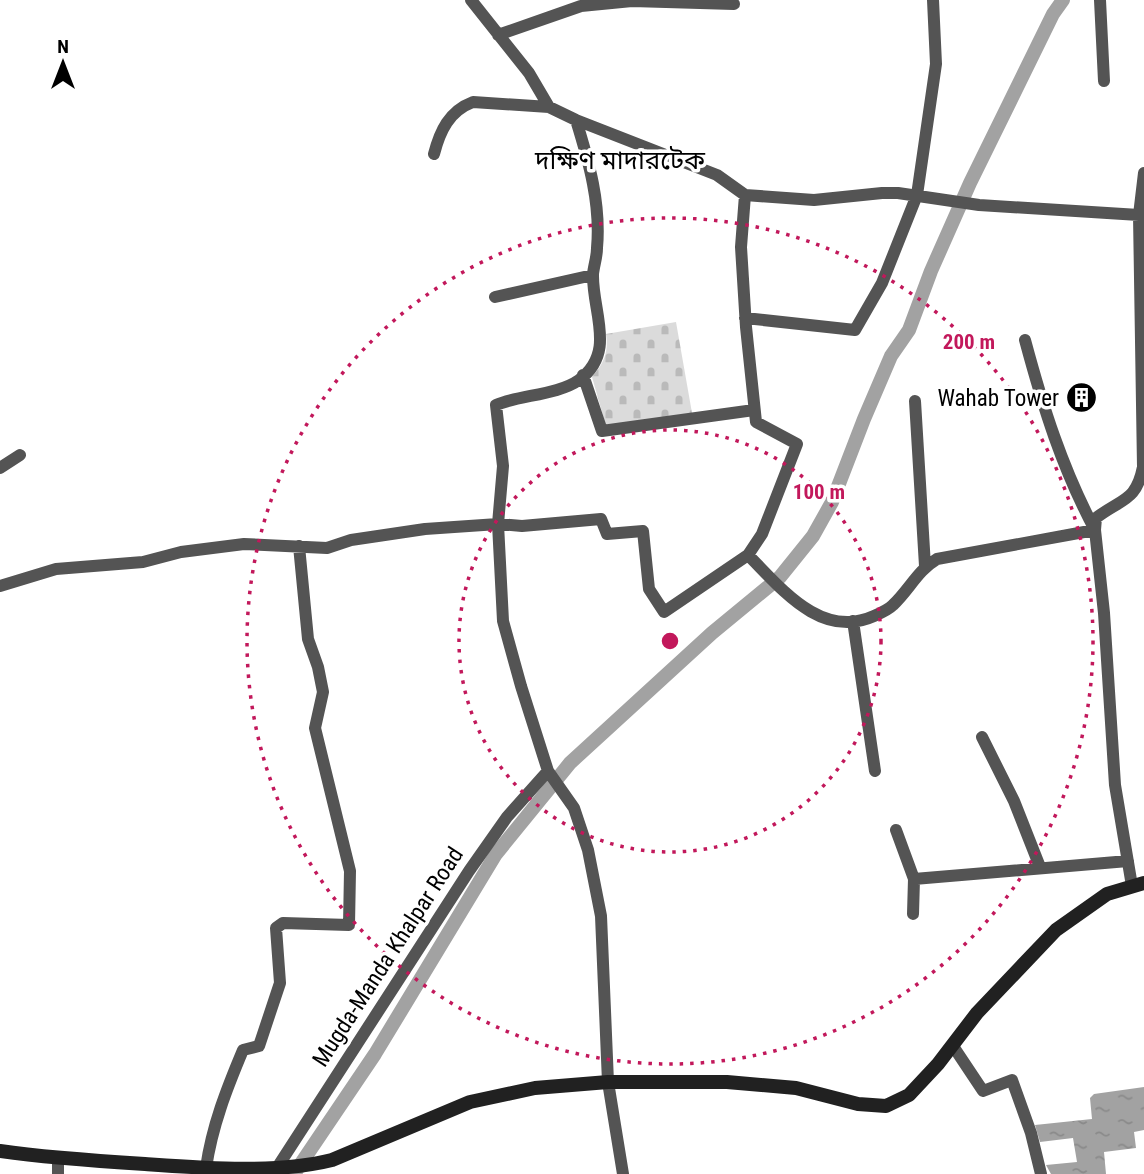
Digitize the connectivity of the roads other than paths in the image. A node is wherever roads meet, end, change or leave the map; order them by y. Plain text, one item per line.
1 (471, 0) edge
2 (933, 0) edge
3 (1100, 0) edge
4 (653, 1) edge
5 (734, 4) dead end
6 (498, 35) junction
7 (1104, 81) dead end
8 (550, 107) junction
9 (576, 120) junction
10 (434, 154) dead end
11 (1144, 173) edge
12 (745, 195) junction
13 (917, 195) junction
14 (1139, 215) junction
15 (593, 275) junction
16 (495, 297) dead end
17 (1142, 309) edge
18 (746, 318) junction
19 (1025, 340) dead end
20 (583, 375) junction
21 (915, 401) dead end
22 (754, 410) junction
23 (20, 455) dead end
24 (1143, 467) edge
25 (0, 468) edge
26 (498, 524) junction
27 (1095, 530) junction
28 (299, 546) junction
29 (748, 555) junction
30 (925, 566) junction
31 (0, 586) edge
32 (853, 621) junction
33 (982, 737) dead end
34 (875, 771) dead end
35 (550, 774) junction
36 (896, 830) dead end
37 (1128, 861) junction
38 (1040, 867) junction
39 (914, 879) junction
40 (1138, 885) edge
41 (913, 914) dead end
42 (953, 1046) junction
43 (608, 1082) junction
44 (0, 1151) edge
45 (58, 1157) junction
46 (206, 1168) junction
47 (279, 1170) edge
48 (58, 1174) edge
49 (623, 1174) edge
50 (1041, 1174) edge

1 - 6 street
2 - 13 street
3 - 7 street
4 - 5 street
4 - 6 street
6 - 8 street
8 - 9 street
8 - 10 street
9 - 12 street
9 - 15 street
11 - 14 street
12 - 13 street
12 - 18 street
13 - 14 street
13 - 18 street
14 - 17 street
15 - 16 street
15 - 20 street
17 - 24 street
18 - 22 street
19 - 27 street
20 - 22 street
20 - 26 street
21 - 30 street
22 - 29 street
23 - 25 street
24 - 27 street
26 - 28 street
26 - 29 street
26 - 35 street
27 - 30 street
27 - 37 street
28 - 31 street
28 - 46 street
29 - 32 street
30 - 32 street
32 - 34 street
33 - 38 street
35 - 43 street
35 - 47 street, Mugda-Manda Khalpar Road
36 - 39 street
37 - 38 street
37 - 40 street
38 - 39 street
39 - 41 street
40 - 42 street
42 - 43 street
42 - 50 street
43 - 47 street
43 - 49 street
44 - 45 street
45 - 46 street
45 - 48 street
46 - 47 street

